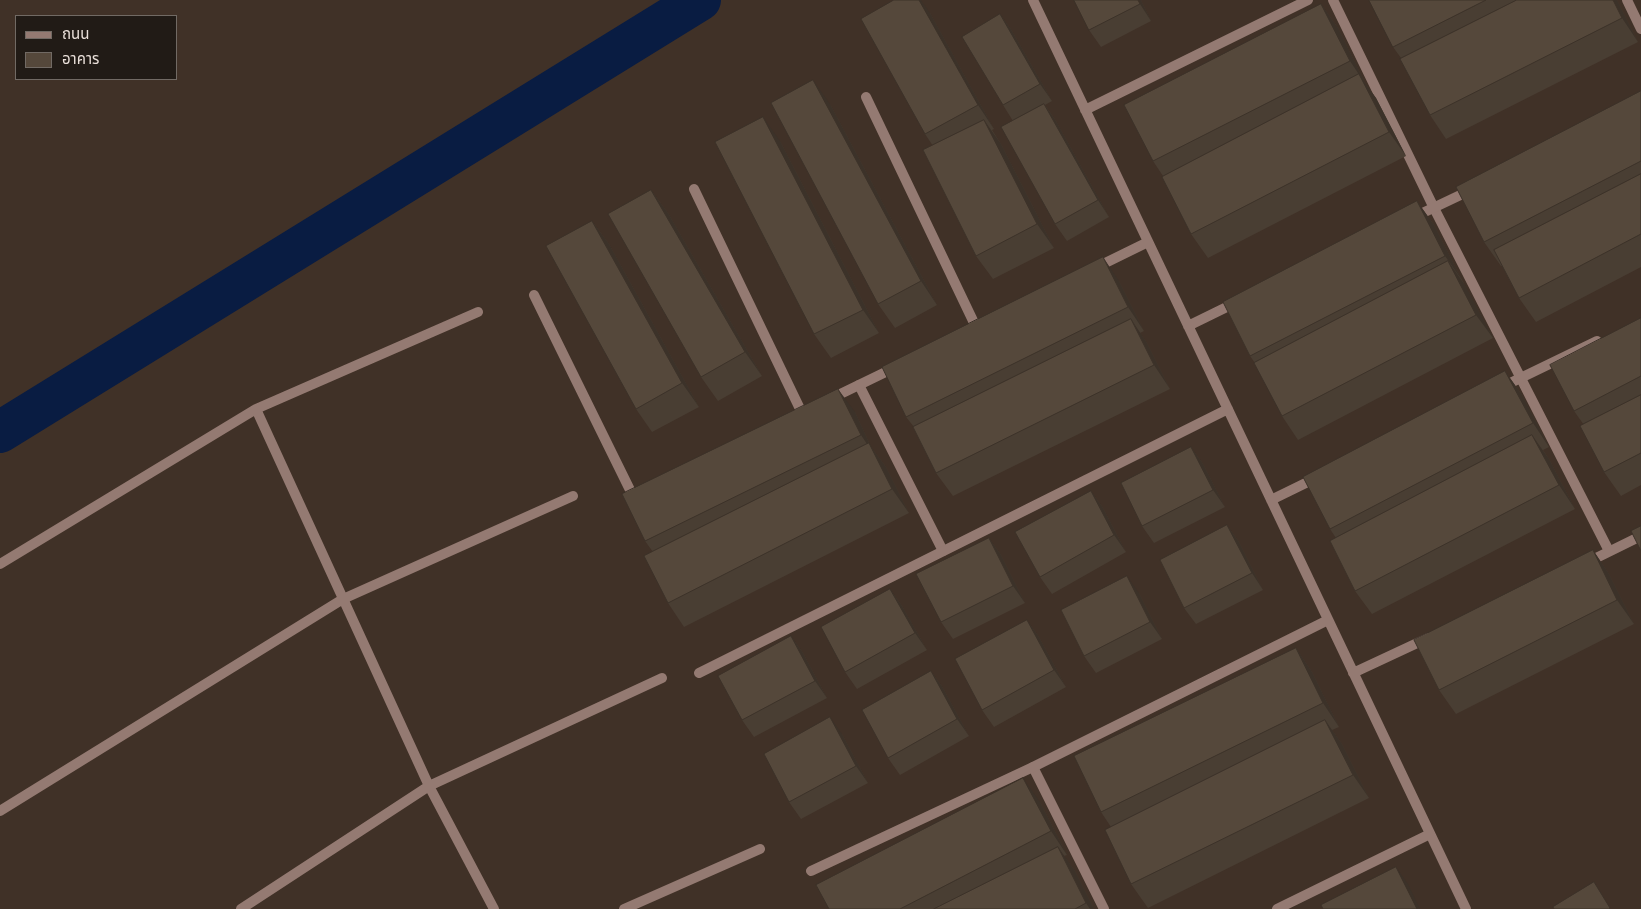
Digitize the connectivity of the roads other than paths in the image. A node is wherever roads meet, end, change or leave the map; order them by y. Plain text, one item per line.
1 (1033, 0) edge
2 (1308, 0) edge
3 (1334, 0) edge
4 (1627, 0) edge
5 (1641, 28) edge
6 (866, 97) dead end
7 (1085, 110) junction
8 (1477, 187) edge
9 (694, 189) dead end
10 (1434, 208) junction
11 (1398, 225) edge
12 (1148, 242) junction
13 (1087, 272) edge
14 (534, 295) dead end
15 (1249, 296) edge
16 (478, 312) dead end
17 (1188, 326) junction
18 (976, 327) edge
19 (1606, 337) edge
20 (909, 360) edge
21 (1520, 379) junction
22 (859, 385) junction
23 (1493, 392) edge
24 (256, 409) junction
25 (1228, 409) junction
26 (1324, 474) edge
27 (651, 487) edge
28 (573, 496) dead end
29 (1270, 500) junction
30 (1641, 536) edge
31 (944, 551) junction
32 (1609, 551) junction
33 (0, 564) edge
34 (1574, 568) edge
35 (343, 599) junction
36 (1328, 620) junction
37 (1442, 631) edge
38 (699, 673) dead end
39 (1354, 673) junction
40 (662, 678) dead end
41 (1033, 766) junction
42 (429, 786) junction
43 (0, 811) edge
44 (1430, 834) junction
45 (760, 849) dead end
46 (811, 871) dead end
47 (241, 909) edge
48 (494, 909) edge
49 (624, 909) edge
50 (1104, 909) edge
51 (1278, 909) edge
52 (1466, 909) edge

1 - 7 street
2 - 7 street
3 - 10 street
4 - 5 street
6 - 18 street
7 - 12 street
8 - 10 street
9 - 22 street
10 - 11 street
10 - 21 street
12 - 13 street
12 - 17 street
14 - 27 street
15 - 17 street
16 - 24 street
17 - 25 street
19 - 21 street
20 - 22 street
21 - 23 street
21 - 32 street
22 - 31 street
24 - 33 street
24 - 35 street
25 - 29 street
25 - 31 street
26 - 29 street
28 - 35 street
29 - 36 street
30 - 32 street
31 - 38 street
32 - 34 street
35 - 42 street
35 - 43 street
36 - 39 street
36 - 41 street
37 - 39 street
39 - 44 street
40 - 42 street
41 - 46 street
41 - 50 street
42 - 47 street
42 - 48 street
44 - 51 street
44 - 52 street
45 - 49 street

